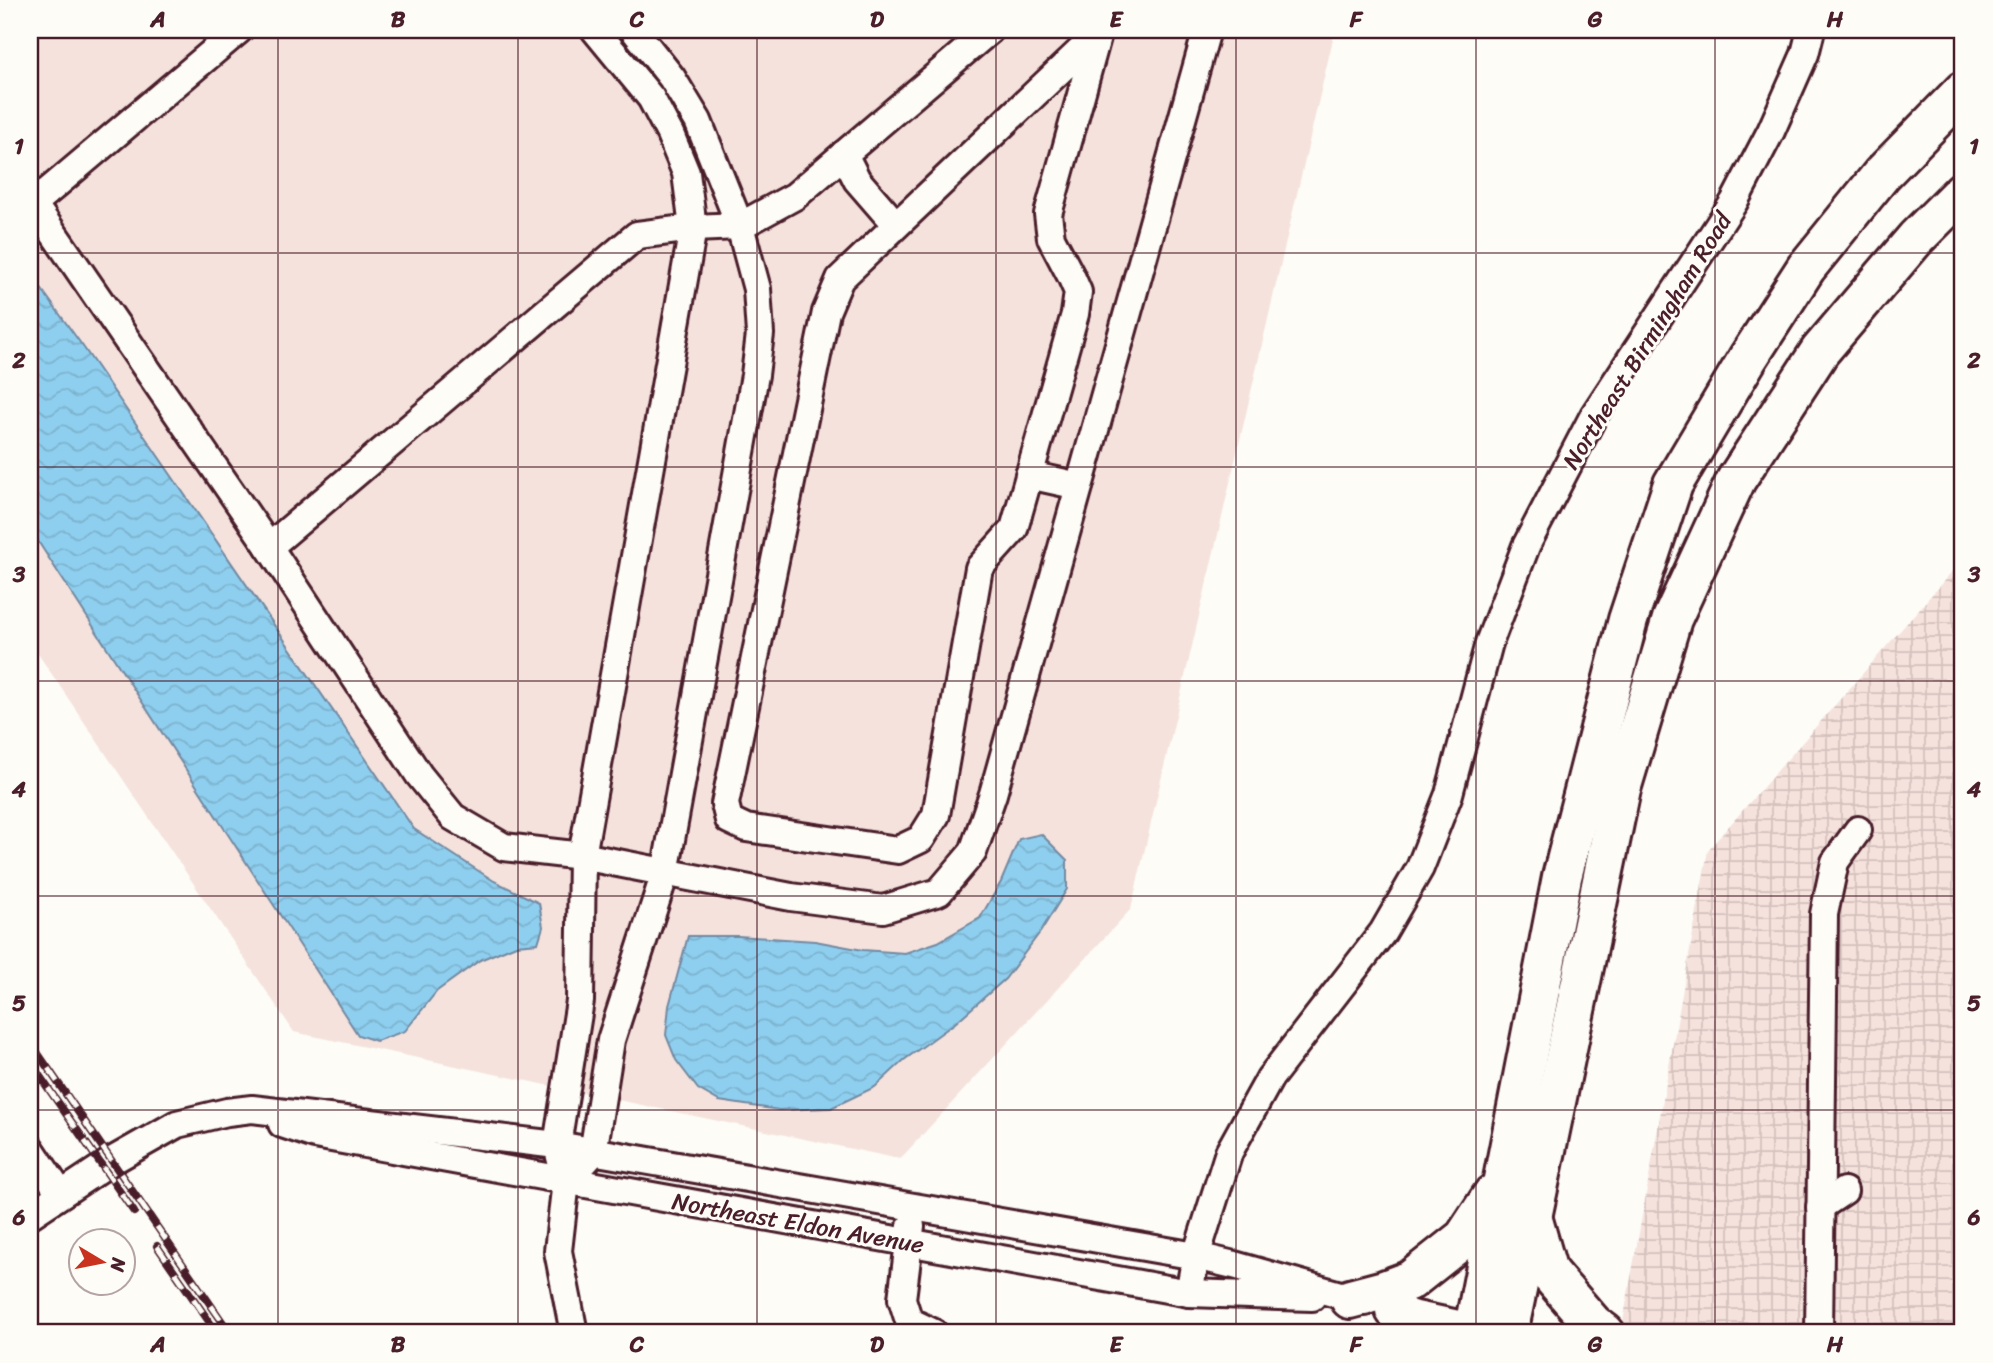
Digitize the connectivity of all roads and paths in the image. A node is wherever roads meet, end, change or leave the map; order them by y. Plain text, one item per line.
1 (239, 30) edge
2 (595, 30) edge
3 (634, 30) edge
4 (990, 30) edge
5 (1207, 30) edge
6 (1811, 30) edge
7 (1098, 33) edge
8 (1963, 91) edge
9 (844, 154) junction
10 (1963, 191) edge
11 (32, 202) edge
12 (896, 225) junction
13 (740, 226) junction
14 (693, 228) junction
15 (1029, 475) junction
16 (1079, 486) junction
17 (268, 547) junction
18 (1858, 830) dead end
19 (582, 856) junction
20 (665, 873) junction
21 (252, 1109) junction
22 (557, 1145) junction
23 (30, 1148) edge
24 (593, 1153) junction
25 (1503, 1178) junction
26 (566, 1181) junction
27 (1844, 1191) dead end
28 (40, 1204) edge
29 (914, 1207) junction
30 (1820, 1207) junction
31 (1531, 1214) junction
32 (908, 1243) junction
33 (1196, 1256) junction
34 (1189, 1293) junction
35 (1350, 1299) junction
36 (1409, 1322) edge
37 (1489, 1332) edge
38 (574, 1333) edge
39 (934, 1333) edge
40 (1605, 1333) edge
41 (1819, 1333) edge

1 - 11 street
2 - 14 street
3 - 13 street
4 - 9 street
5 - 16 street
6 - 33 street, Northeast Birmingham Road
7 - 12 street
7 - 15 street
8 - 25 highway
9 - 12 street
9 - 13 street
10 - 31 highway
11 - 17 street
12 - 15 street
13 - 14 street
13 - 20 street
14 - 17 street
14 - 19 street
15 - 16 street
16 - 20 street
17 - 19 street
18 - 30 street
19 - 20 street
19 - 22 street
20 - 24 street
21 - 22 street, Northeast Eldon Avenue
21 - 26 street, Northeast Eldon Avenue
21 - 28 street, Northeast Eldon Avenue
22 - 24 street, Northeast Eldon Avenue
22 - 26 street
23 - 28 street
24 - 26 street
24 - 29 street, Northeast Eldon Avenue
25 - 35 highway
25 - 37 highway
26 - 32 street, Northeast Eldon Avenue
26 - 38 street
27 - 30 street
29 - 32 street
29 - 33 street, Northeast Eldon Avenue
30 - 41 street
31 - 37 highway
31 - 40 highway
32 - 34 street, Northeast Eldon Avenue
32 - 39 street
33 - 34 street, Northeast Birmingham Road
33 - 35 street, Northeast Eldon Avenue
34 - 35 street, Northeast Eldon Avenue
35 - 36 street, Northeast Eldon Avenue
36 - 37 street, Northeast Eldon Avenue

